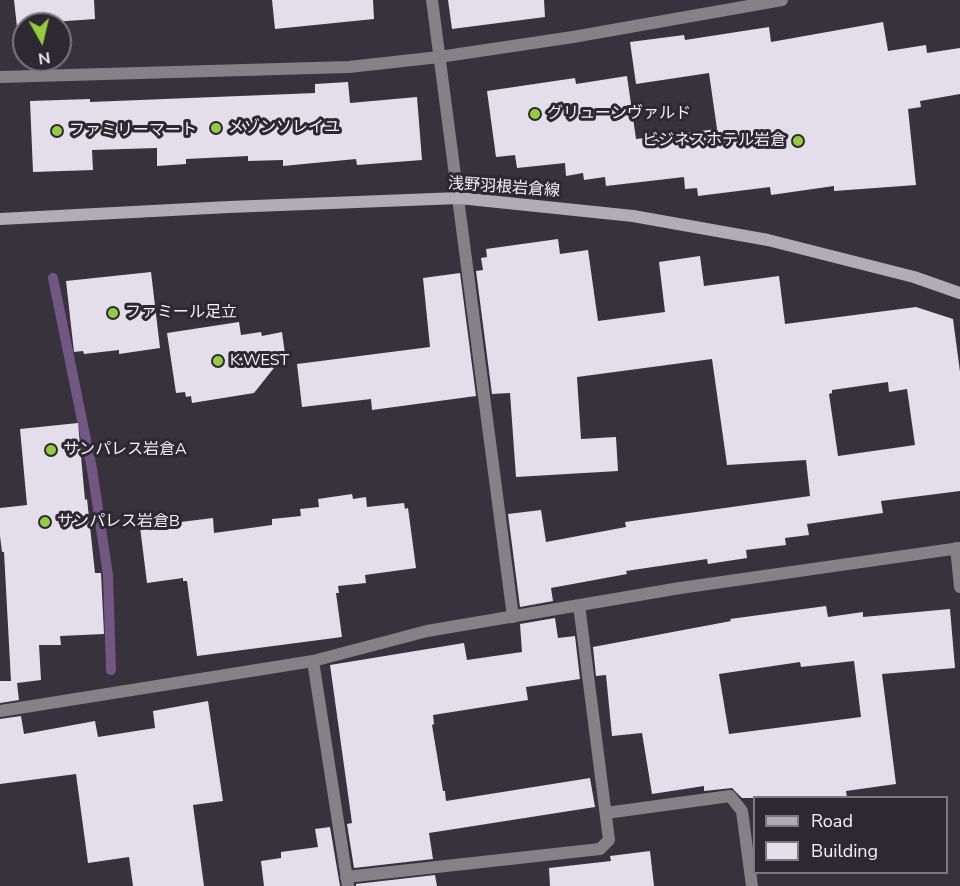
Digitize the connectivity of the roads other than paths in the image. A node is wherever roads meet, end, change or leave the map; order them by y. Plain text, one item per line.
1 (432, 0) edge
2 (782, 0) edge
3 (439, 57) junction
4 (0, 76) edge
5 (459, 198) junction
6 (0, 219) edge
7 (960, 293) edge
8 (958, 548) edge
9 (960, 587) edge
10 (579, 605) junction
11 (513, 616) junction
12 (313, 662) junction
13 (0, 711) edge
14 (606, 813) junction
15 (347, 882) edge
16 (752, 886) edge

1 - 3 street
2 - 3 street
3 - 4 street
3 - 5 street
5 - 6 main road, 浅野羽根岩倉線
5 - 7 main road, 浅野羽根岩倉線
5 - 11 street
8 - 9 street
8 - 10 street
10 - 11 street
10 - 14 street
11 - 12 street
12 - 13 street
12 - 15 street
14 - 15 street
14 - 16 street

